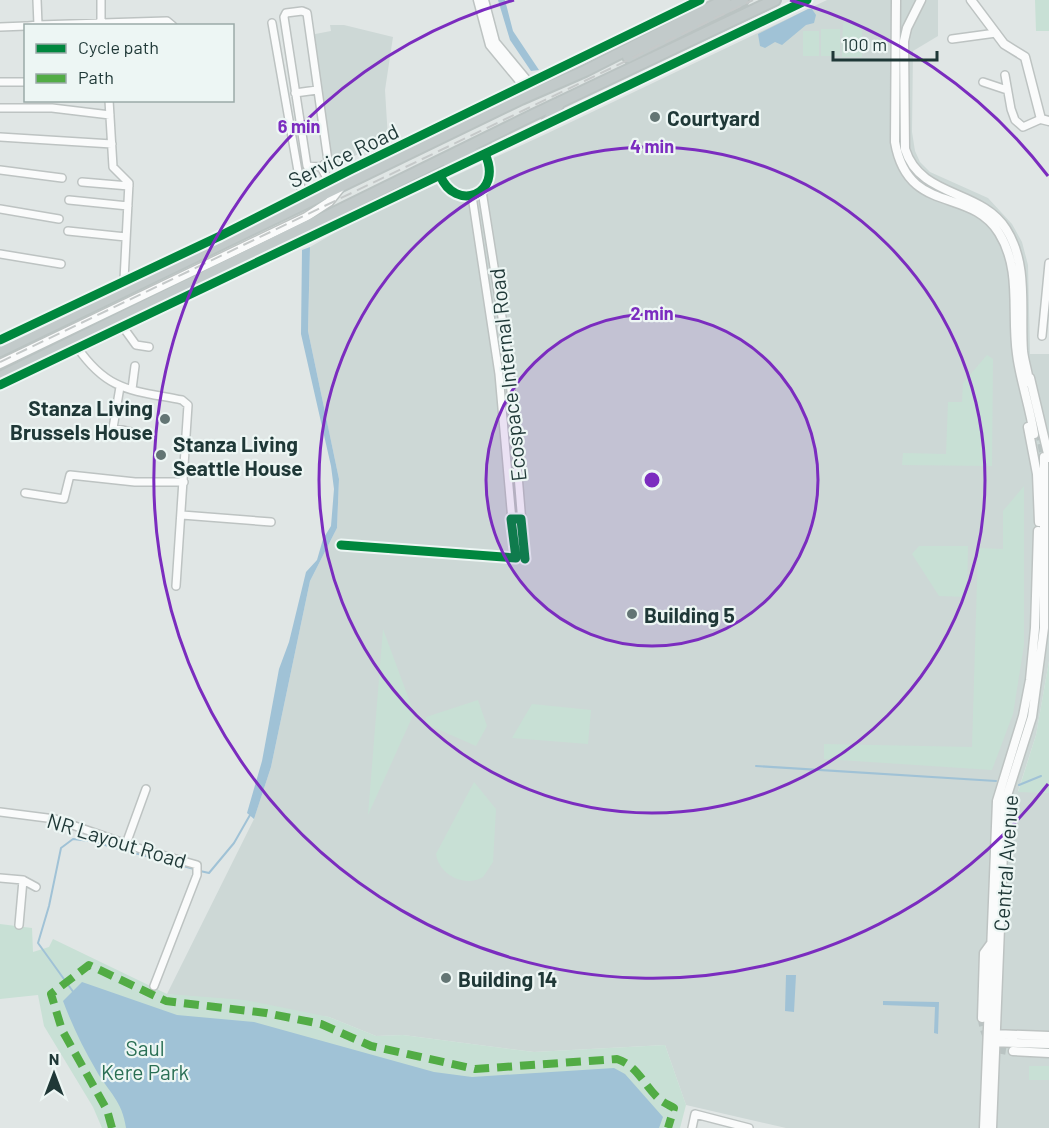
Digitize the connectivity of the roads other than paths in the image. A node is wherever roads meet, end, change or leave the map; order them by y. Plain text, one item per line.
1 (37, 0) edge
2 (100, 0) edge
3 (478, 0) edge
4 (484, 0) edge
5 (700, 0) edge
6 (725, 0) edge
7 (743, 0) edge
8 (776, 0) edge
9 (807, 0) edge
10 (896, 0) edge
11 (921, 0) edge
12 (971, 0) edge
13 (103, 23) edge
14 (272, 23) dead end
15 (38, 24) edge
16 (70, 24) edge
17 (171, 24) edge
18 (24, 26) edge
19 (0, 27) edge
20 (996, 33) junction
21 (952, 39) dead end
22 (1005, 75) dead end
23 (564, 81) junction
24 (0, 82) edge
25 (24, 82) edge
26 (983, 82) dead end
27 (526, 85) junction
28 (316, 90) junction
29 (1007, 90) junction
30 (295, 93) junction
31 (109, 102) edge
32 (561, 102) junction
33 (0, 108) edge
34 (110, 116) junction
35 (1045, 120) edge
36 (547, 123) junction
37 (457, 125) junction
38 (0, 137) edge
39 (112, 144) junction
40 (488, 156) junction
41 (435, 164) junction
42 (321, 167) junction
43 (0, 170) edge
44 (62, 178) dead end
45 (442, 179) junction
46 (328, 180) junction
47 (82, 182) dead end
48 (129, 186) junction
49 (342, 186) junction
50 (395, 190) junction
51 (482, 191) junction
52 (302, 194) junction
53 (472, 196) junction
54 (69, 200) dead end
55 (128, 206) junction
56 (0, 209) edge
57 (59, 219) dead end
58 (68, 231) dead end
59 (126, 237) junction
60 (0, 254) edge
61 (1049, 263) edge
62 (61, 264) dead end
63 (124, 280) junction
64 (123, 327) junction
65 (1042, 336) dead end
66 (0, 340) edge
67 (77, 347) junction
68 (148, 347) dead end
69 (0, 351) edge
70 (0, 364) edge
71 (135, 366) dead end
72 (510, 373) junction
73 (1025, 373) junction
74 (498, 374) junction
75 (0, 377) edge
76 (0, 385) edge
77 (120, 387) junction
78 (132, 389) junction
79 (1036, 433) tunnel mouth
80 (140, 434) dead end
81 (517, 452) junction
82 (506, 453) junction
83 (1044, 458) edge
84 (184, 482) junction
85 (26, 493) dead end
86 (1049, 507) edge
87 (182, 515) junction
88 (511, 519) junction
89 (521, 519) junction
90 (271, 522) dead end
91 (1041, 522) junction
92 (514, 543) junction
93 (522, 543) junction
94 (176, 586) dead end
95 (146, 789) dead end
96 (0, 812) edge
97 (126, 843) junction
98 (0, 878) edge
99 (22, 880) junction
100 (36, 887) dead end
101 (19, 925) dead end
102 (993, 941) junction
103 (154, 986) dead end
104 (982, 1017) tunnel mouth
105 (1049, 1036) edge
106 (992, 1038) junction
107 (1049, 1044) edge
108 (1013, 1052) tunnel mouth
109 (1049, 1053) edge
110 (692, 1128) edge
111 (749, 1128) edge
112 (984, 1128) edge
113 (992, 1128) edge

1 - 15 street
2 - 13 street
3 - 27 street
4 - 27 street
5 - 27 street, Service Road
6 - 23 highway
7 - 23 highway
8 - 32 highway
9 - 36 street
10 - 73 street
11 - 73 street
12 - 20 street
13 - 16 street
13 - 17 street
14 - 52 street
18 - 19 street
20 - 21 street
20 - 35 street
22 - 29 street
23 - 37 highway
24 - 25 street
26 - 29 street
27 - 37 street, Service Road
28 - 30 street
28 - 30 street
28 - 42 street
29 - 35 street
30 - 42 street
31 - 34 street
32 - 36 highway
32 - 41 highway
33 - 34 street
34 - 39 street
36 - 40 street
37 - 46 street, Service Road
37 - 49 highway
38 - 39 street
39 - 48 street
40 - 41 highway
40 - 45 street
40 - 51 street, Ecospace Internal Road
41 - 50 highway
42 - 46 street
43 - 44 street
45 - 50 street
45 - 53 street
46 - 52 street, Service Road
47 - 48 street
48 - 55 street
49 - 69 highway
49 - 70 street
50 - 64 street
50 - 75 highway
51 - 53 street
51 - 72 street, Ecospace Internal Road
52 - 63 street, Service Road
53 - 74 street, Ecospace Internal Road
54 - 55 street
55 - 59 street
56 - 57 street
58 - 59 street
59 - 63 street
60 - 62 street
61 - 65 street
63 - 66 street, Service Road
64 - 67 street
64 - 68 street
67 - 76 street
67 - 77 street
71 - 78 street
72 - 74 street
72 - 81 street, Ecospace Internal Road
73 - 79 street
73 - 83 street, Central Avenue
73 - 91 street
74 - 82 street, Ecospace Internal Road
77 - 78 street
77 - 80 street
78 - 84 street
81 - 82 street
81 - 89 street, Ecospace Internal Road
82 - 88 street, Ecospace Internal Road
83 - 91 street, Central Avenue
84 - 85 street
84 - 87 street
86 - 91 street
87 - 90 street
87 - 94 street
88 - 89 street
88 - 92 street, Ecospace Internal Road
89 - 93 street, Ecospace Internal Road
91 - 102 street, Central Avenue
91 - 106 street, Central Avenue
92 - 93 street
92 - 93 street, Ecospace Internal Road
95 - 97 street
96 - 97 street, NR Layout Road
97 - 103 street, NR Layout Road
98 - 99 street
99 - 100 street
99 - 101 street
102 - 104 street
102 - 106 street, Central Avenue
105 - 106 street
106 - 107 street
106 - 112 street, Central Avenue
106 - 113 street, Central Avenue
108 - 109 street
110 - 111 street

